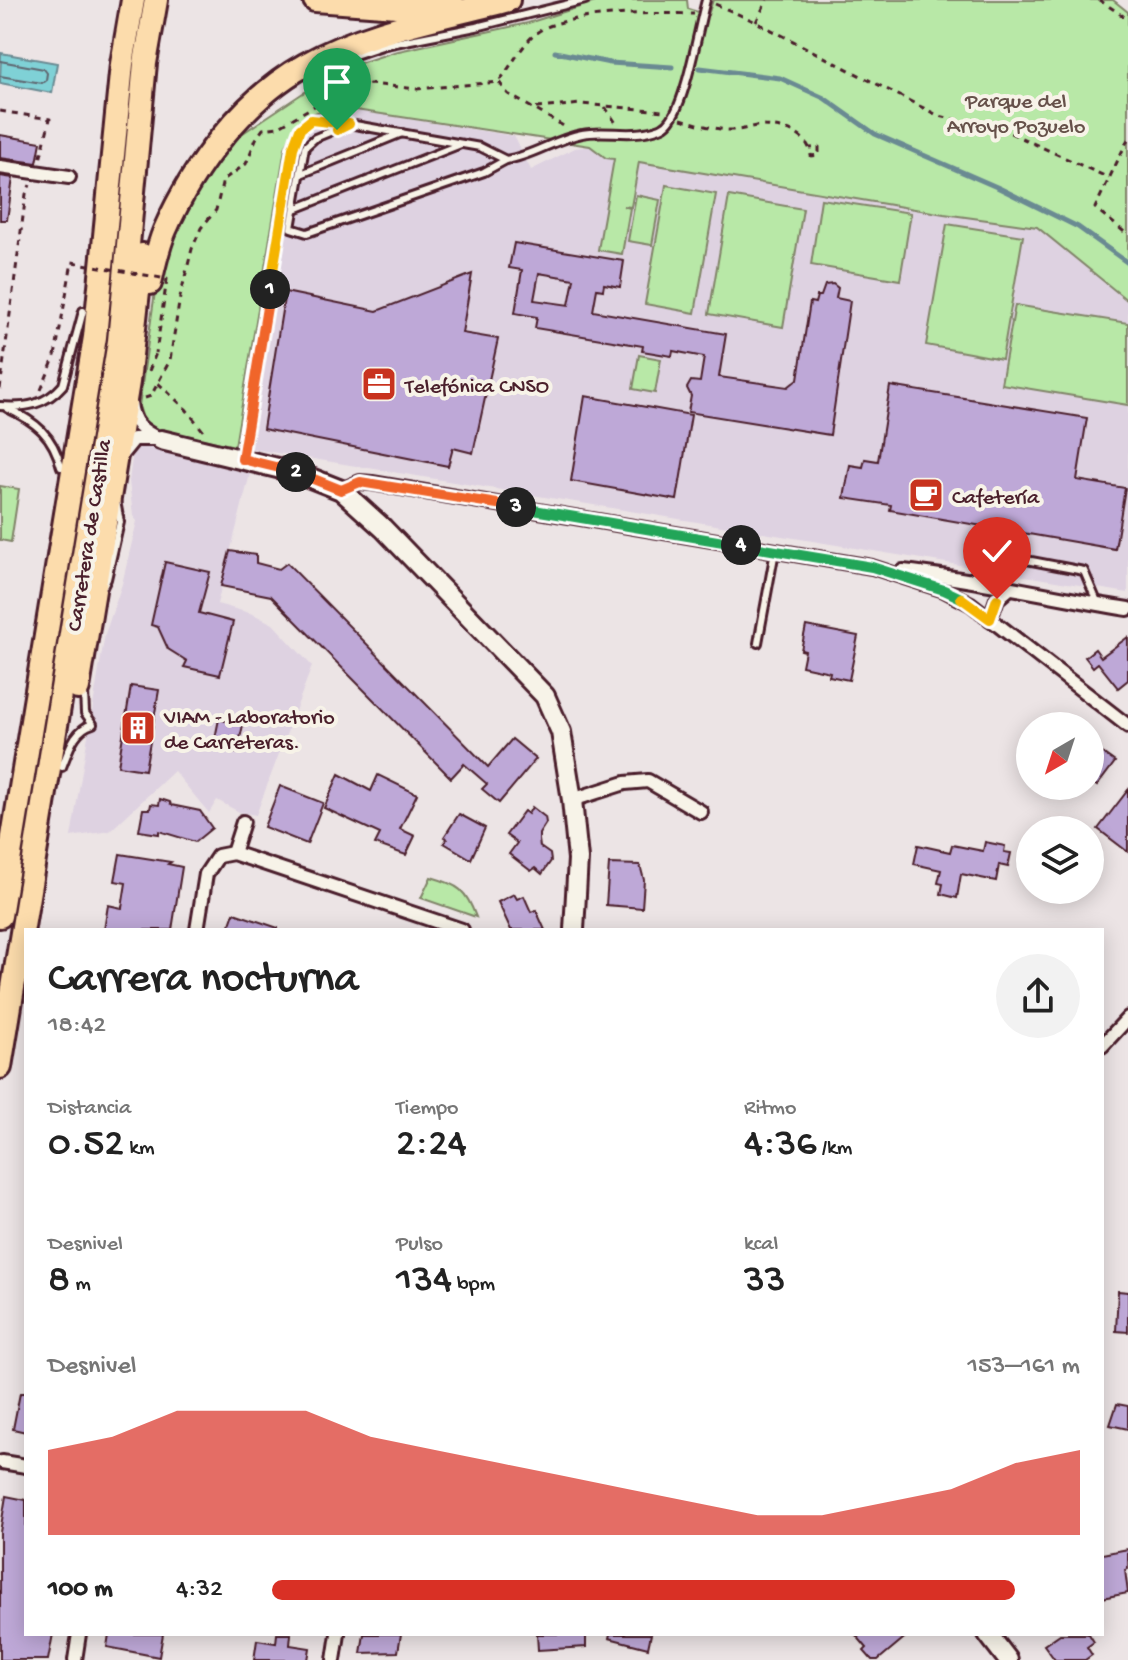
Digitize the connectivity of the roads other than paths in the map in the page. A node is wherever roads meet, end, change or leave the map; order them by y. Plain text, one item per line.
1 (122, 0) edge
2 (133, 0) edge
3 (156, 0) edge
4 (171, 0) edge
5 (315, 0) edge
6 (487, 0) edge
7 (508, 0) edge
8 (585, 0) edge
9 (698, 0) edge
10 (706, 0) edge
11 (702, 14) junction
12 (334, 62) dead end
13 (122, 64) junction
14 (295, 82) dead end
15 (116, 124) junction
16 (349, 124) junction
17 (230, 128) junction
18 (403, 133) junction
19 (461, 144) junction
20 (506, 160) junction
21 (0, 167) edge
22 (301, 174) junction
23 (69, 177) dead end
24 (295, 209) junction
25 (83, 311) junction
26 (135, 334) junction
27 (141, 387) junction
28 (2, 407) edge
29 (161, 440) junction
30 (242, 459) junction
31 (115, 465) junction
32 (61, 467) junction
33 (341, 490) junction
34 (775, 551) junction
35 (872, 567) junction
36 (969, 578) junction
37 (1010, 588) junction
38 (1098, 604) junction
39 (1128, 609) edge
40 (990, 619) junction
41 (758, 643) dead end
42 (36, 704) junction
43 (1128, 726) edge
44 (572, 800) junction
45 (701, 812) dead end
46 (243, 822) dead end
47 (233, 853) junction
48 (0, 916) edge
49 (446, 927) edge
50 (33, 928) edge
51 (197, 928) edge
52 (574, 928) edge
53 (24, 963) edge
54 (10, 1012) junction
55 (1128, 1018) edge
56 (1104, 1044) edge
57 (0, 1067) edge
58 (2, 1462) dead end
59 (24, 1466) edge
60 (79, 1636) edge
61 (338, 1636) edge
62 (990, 1636) edge
63 (75, 1660) edge
64 (334, 1660) edge
65 (1008, 1660) edge

1 - 13 highway
2 - 13 highway, Carretera de Castilla
3 - 54 highway, Carretera de Castilla
4 - 26 highway
5 - 6 highway
7 - 17 highway
8 - 12 lane
9 - 11 lane
10 - 11 lane
11 - 20 lane
13 - 15 highway, Carretera de Castilla
14 - 17 lane
15 - 25 highway
15 - 42 highway, Carretera de Castilla
16 - 18 lane
16 - 22 lane
16 - 30 lane
17 - 26 highway
18 - 19 lane
18 - 22 lane
19 - 20 lane
19 - 24 lane
20 - 24 lane
21 - 23 street
22 - 24 lane
25 - 28 lane
25 - 32 highway
26 - 27 highway
27 - 29 street
27 - 31 highway
28 - 32 lane
29 - 30 street
29 - 31 street
30 - 33 street
31 - 50 highway
32 - 42 highway
33 - 34 street
33 - 44 street
34 - 35 street
34 - 41 lane
35 - 36 street
35 - 40 street
36 - 37 street
36 - 38 lane
37 - 38 street
37 - 40 street
38 - 39 street
40 - 43 street
42 - 48 highway, Carretera de Castilla
44 - 45 street
44 - 52 street
46 - 47 street
47 - 49 street
47 - 51 street
53 - 54 highway
54 - 57 highway, Carretera de Castilla
55 - 56 street
58 - 59 street
60 - 63 street
61 - 64 street
62 - 65 street

